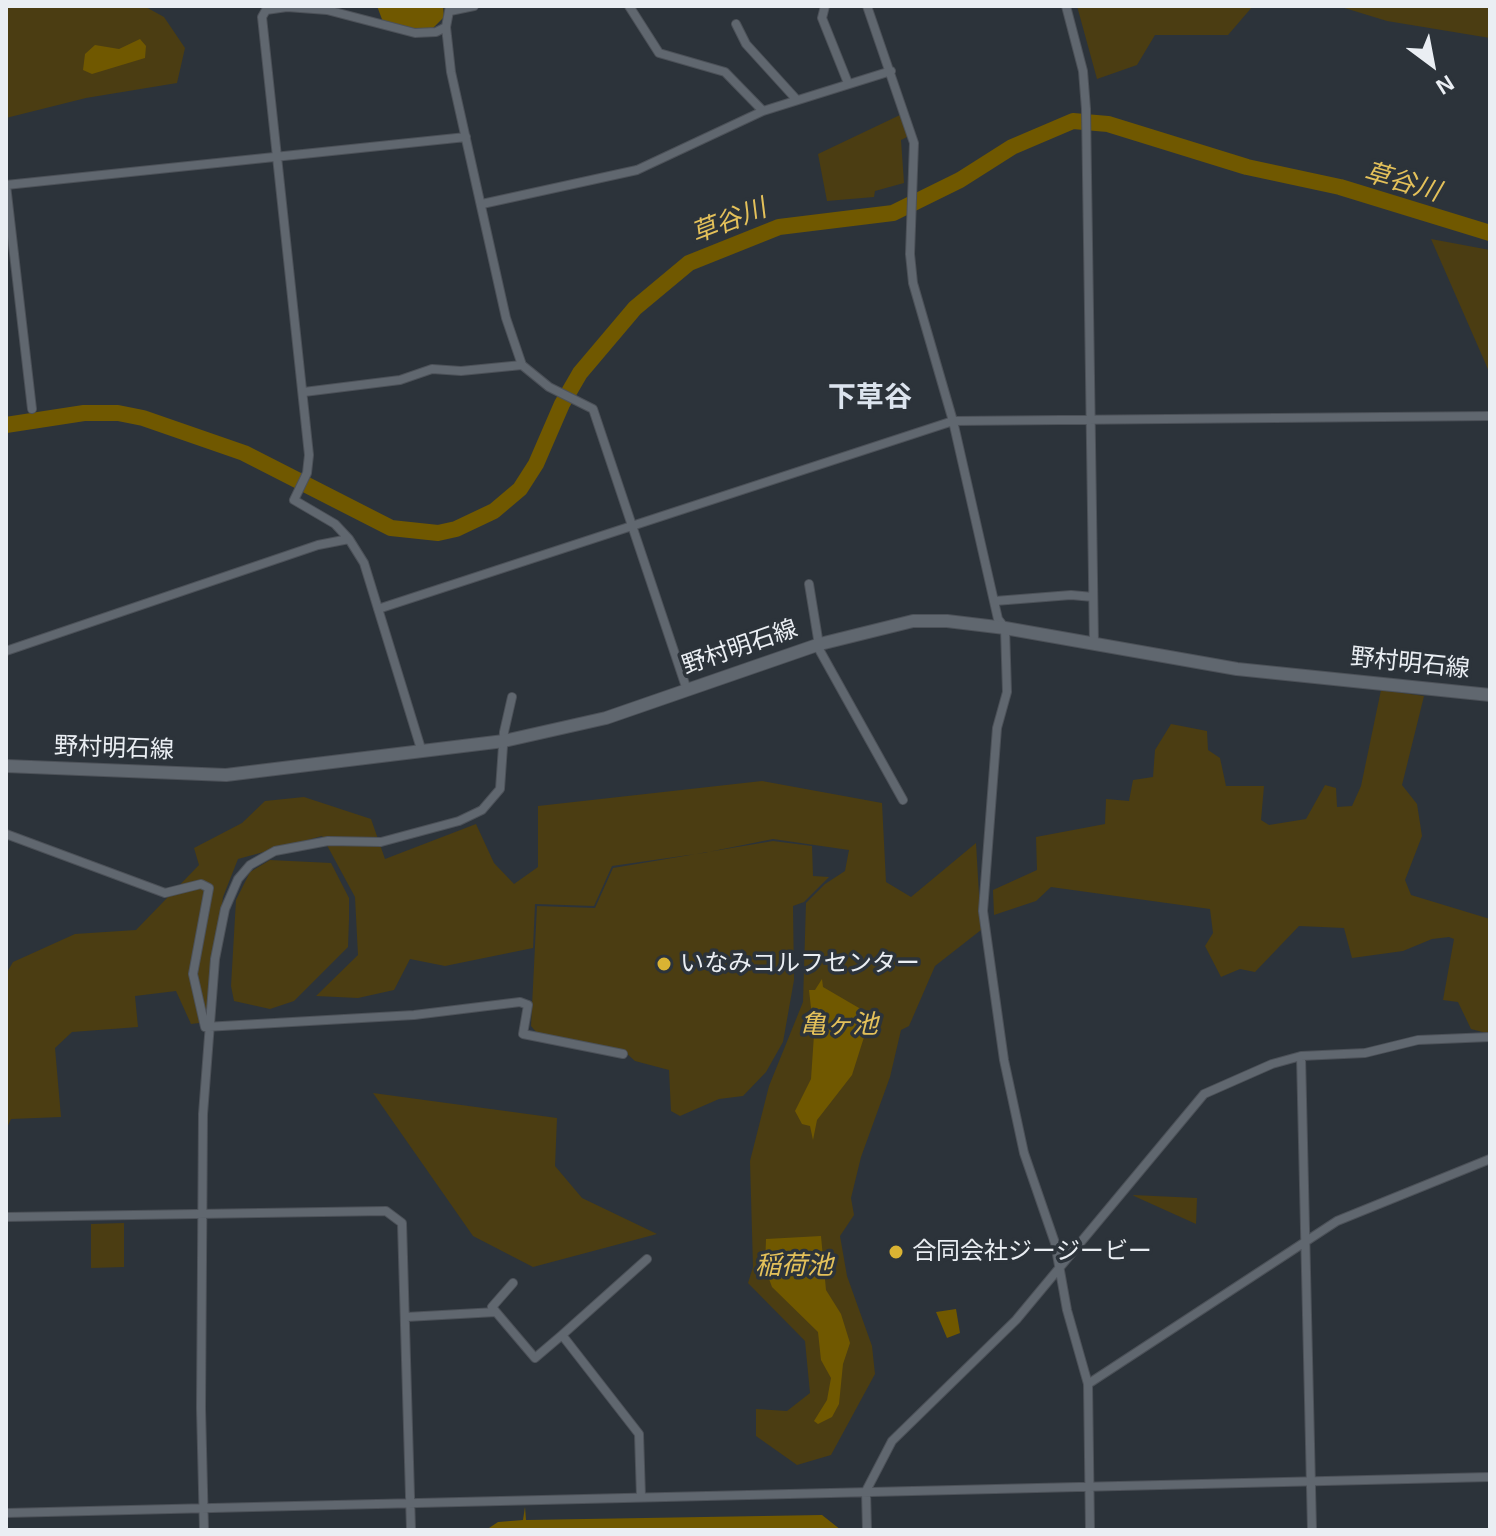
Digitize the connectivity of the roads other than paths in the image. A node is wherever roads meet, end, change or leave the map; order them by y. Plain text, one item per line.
1 (474, 6) edge
2 (629, 6) edge
3 (825, 6) edge
4 (867, 6) edge
5 (1066, 6) edge
6 (450, 9) edge
7 (736, 24) dead end
8 (446, 27) junction
9 (891, 71) junction
10 (848, 83) junction
11 (796, 99) junction
12 (763, 111) junction
13 (466, 137) junction
14 (278, 156) junction
15 (482, 204) junction
16 (522, 365) junction
17 (304, 392) junction
18 (32, 409) dead end
19 (1490, 416) edge
20 (1090, 419) junction
21 (953, 421) junction
22 (631, 528) junction
23 (349, 539) junction
24 (809, 584) dead end
25 (1093, 597) junction
26 (995, 601) junction
27 (378, 609) junction
28 (1005, 628) junction
29 (820, 644) junction
30 (1094, 644) junction
31 (6, 651) edge
32 (687, 690) junction
33 (1490, 695) edge
34 (512, 697) dead end
35 (504, 741) junction
36 (422, 752) junction
37 (6, 766) edge
38 (903, 800) dead end
39 (6, 834) edge
40 (212, 1026) junction
41 (1490, 1037) edge
42 (623, 1054) dead end
43 (1301, 1056) junction
44 (1490, 1159) edge
45 (203, 1213) junction
46 (6, 1217) edge
47 (1306, 1241) junction
48 (647, 1259) dead end
49 (1059, 1266) junction
50 (513, 1283) dead end
51 (496, 1312) junction
52 (406, 1317) junction
53 (562, 1335) junction
54 (1088, 1384) junction
55 (1490, 1477) edge
56 (1310, 1480) junction
57 (1089, 1486) junction
58 (866, 1491) junction
59 (641, 1497) junction
60 (410, 1503) junction
61 (204, 1506) junction
62 (6, 1513) edge
63 (204, 1530) edge
64 (411, 1530) edge
65 (867, 1530) edge
66 (1090, 1530) edge
67 (1312, 1530) edge

1 - 6 street
2 - 12 street
3 - 10 street
4 - 9 street
5 - 20 street
6 - 8 street
7 - 11 street
8 - 13 street
8 - 14 street
9 - 10 street
9 - 21 street
10 - 11 street
11 - 12 street
12 - 15 street
13 - 14 street
13 - 15 street
14 - 17 street
14 - 18 street
15 - 16 street
16 - 17 street
16 - 22 street
17 - 23 street
19 - 20 street
20 - 21 street
20 - 25 street
21 - 22 street
21 - 26 street
22 - 27 street
22 - 32 street
23 - 27 street
23 - 31 street
24 - 29 street
25 - 26 street
25 - 30 street
26 - 28 street
27 - 36 street
28 - 29 main road, 野村明石線
28 - 30 main road, 野村明石線
28 - 49 street
29 - 32 main road, 野村明石線
29 - 38 street
30 - 33 main road, 野村明石線
32 - 35 main road, 野村明石線
34 - 35 street
35 - 36 main road, 野村明石線
35 - 40 street
36 - 37 main road, 野村明石線
39 - 40 street
40 - 42 street
40 - 45 street
41 - 43 street
43 - 47 street
43 - 49 street
44 - 47 street
45 - 46 street
45 - 52 street
45 - 61 street
47 - 54 street
47 - 56 street
48 - 53 street
49 - 54 street
49 - 58 street
50 - 51 street
51 - 52 street
51 - 53 street
52 - 60 street
53 - 59 street
54 - 57 street
55 - 56 street
56 - 57 street
56 - 67 street
57 - 58 street
57 - 66 street
58 - 59 street
58 - 65 street
59 - 60 street
60 - 61 street
60 - 64 street
61 - 62 street
61 - 63 street

